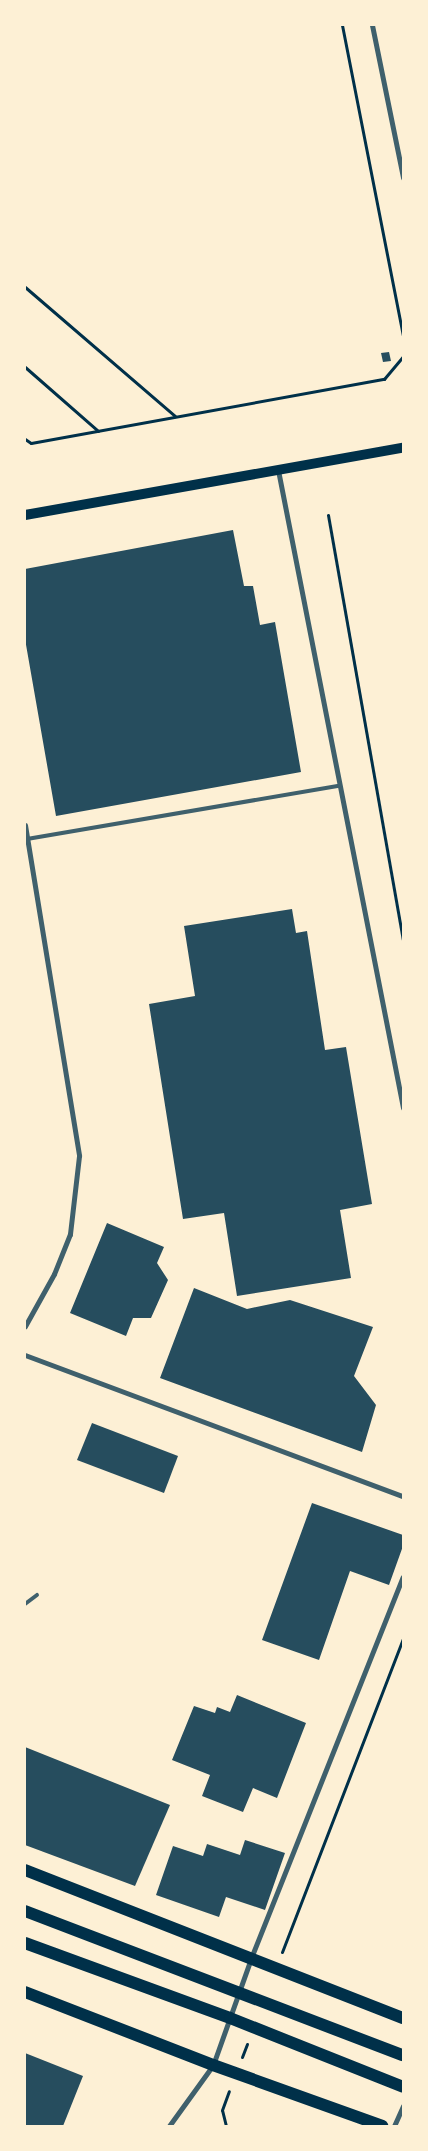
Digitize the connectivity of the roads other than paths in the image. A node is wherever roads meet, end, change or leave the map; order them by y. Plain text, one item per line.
1 (372, 25) edge
2 (403, 178) edge
3 (403, 448) edge
4 (278, 470) junction
5 (25, 515) edge
6 (338, 786) junction
7 (25, 824) edge
8 (28, 839) junction
9 (403, 1108) edge
10 (25, 1326) edge
11 (25, 1355) edge
12 (403, 1496) edge
13 (403, 1577) edge
14 (37, 1595) dead end
15 (25, 1604) edge
16 (25, 1870) edge
17 (25, 1911) edge
18 (25, 1943) edge
19 (251, 1958) junction
20 (25, 1992) edge
21 (239, 1992) junction
22 (230, 2018) junction
23 (403, 2018) edge
24 (403, 2055) edge
25 (212, 2065) junction
26 (403, 2087) edge
27 (403, 2106) edge
28 (169, 2126) edge
29 (382, 2126) edge
30 (394, 2126) edge

1 - 2 street
3 - 4 main road
4 - 5 main road
4 - 6 street
6 - 8 lane
6 - 9 street
7 - 8 street
8 - 10 street
11 - 12 street
13 - 19 street
14 - 15 lane
16 - 19 main road
17 - 21 main road
18 - 22 main road
19 - 21 street
19 - 23 main road
20 - 25 main road
21 - 22 street
21 - 24 main road
22 - 25 street
22 - 26 main road
25 - 28 street
25 - 29 main road
27 - 30 street

